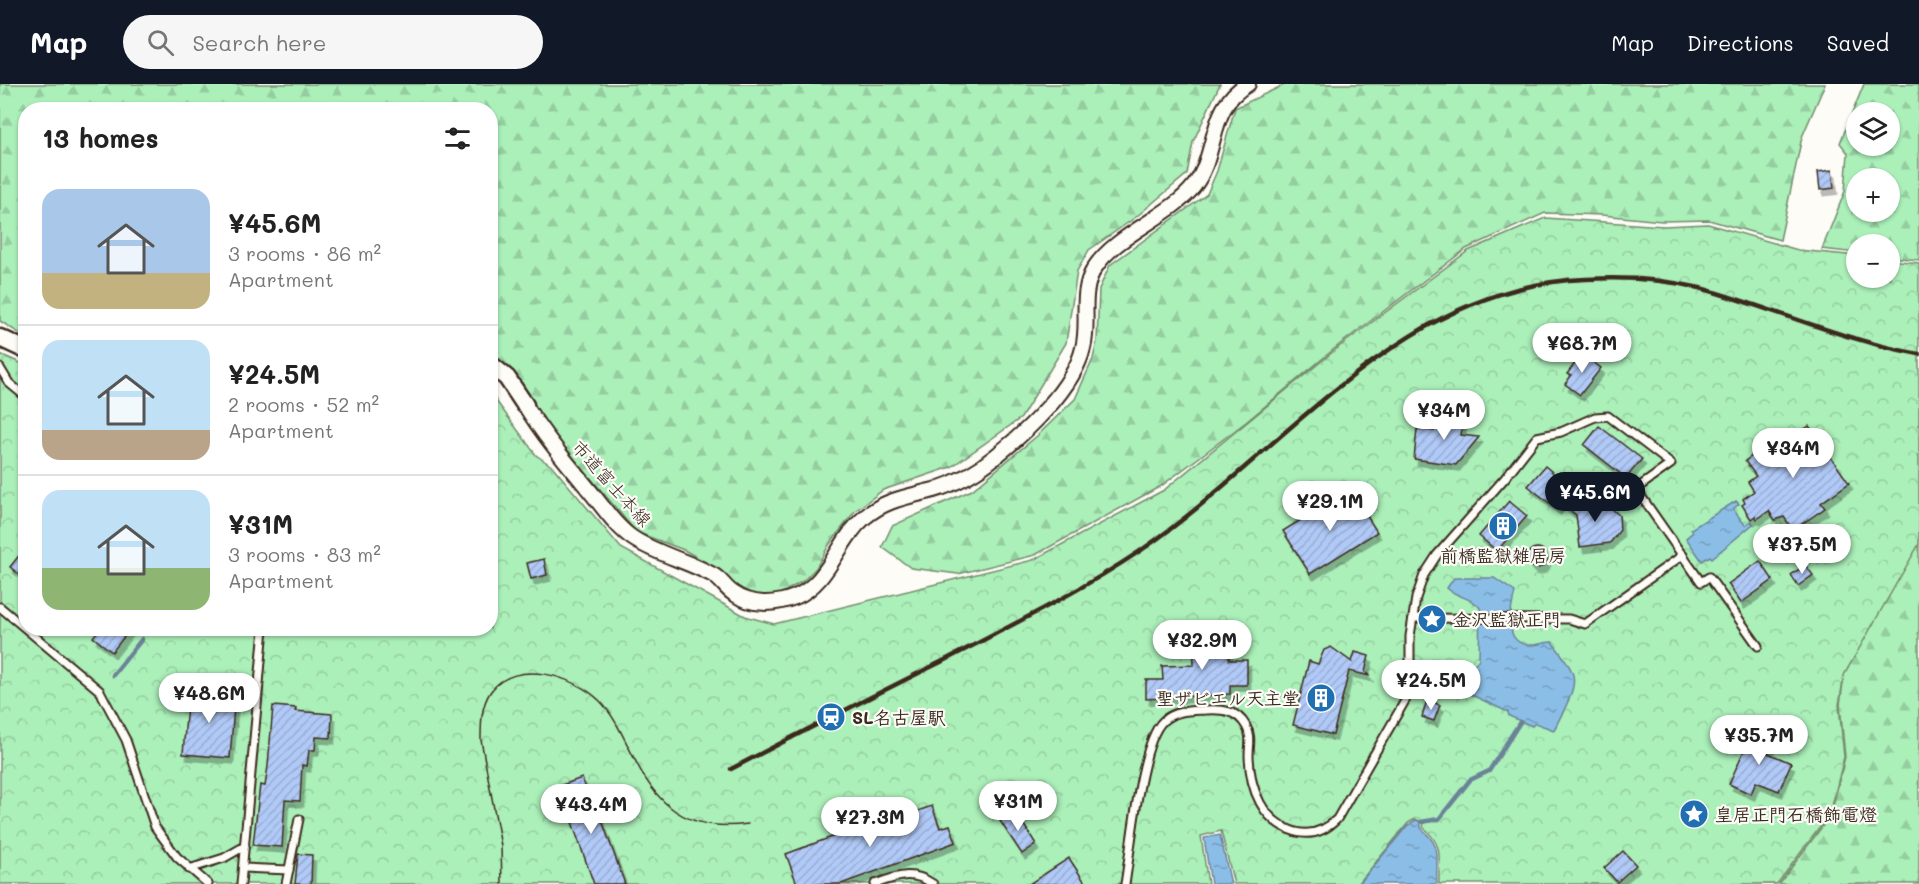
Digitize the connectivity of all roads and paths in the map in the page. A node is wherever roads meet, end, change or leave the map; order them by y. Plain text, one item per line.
1 (1248, 84) edge
2 (0, 338) edge
3 (18, 346) edge
4 (0, 368) edge
5 (498, 371) edge
6 (18, 390) edge
7 (525, 405) joint
8 (1683, 555) junction
9 (0, 607) edge
10 (1413, 618) junction
11 (18, 622) edge
12 (34, 636) edge
13 (263, 636) edge
14 (1758, 646) dead end
15 (299, 819) dead end
16 (244, 846) junction
17 (243, 868) junction
18 (189, 869) junction
19 (289, 870) junction
20 (207, 884) edge
21 (242, 884) edge
22 (286, 884) edge
23 (875, 884) edge
24 (933, 884) edge
25 (1125, 884) edge

1 - 7 street, 市道富士本線
2 - 3 street
4 - 6 lane
5 - 7 street, 市道富士本線
8 - 10 lane
8 - 10 lane
8 - 14 lane
9 - 11 lane
10 - 25 lane
12 - 18 lane
13 - 16 lane
15 - 19 lane
16 - 17 lane
16 - 18 lane
17 - 19 lane
17 - 21 lane
18 - 20 lane
19 - 22 lane
23 - 24 lane

